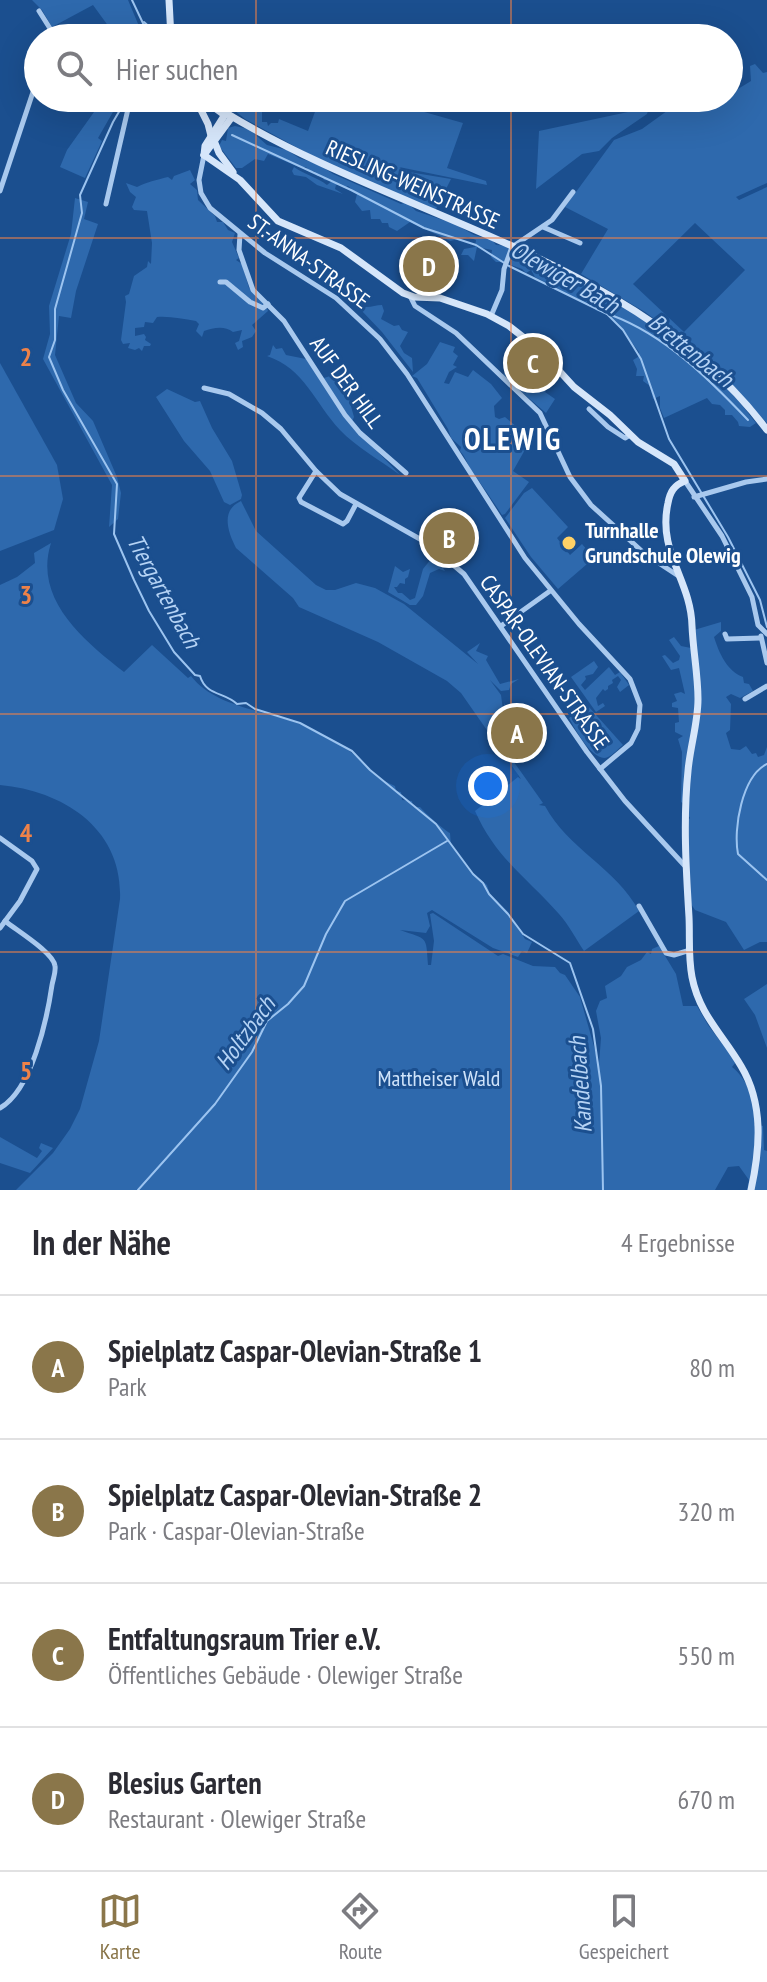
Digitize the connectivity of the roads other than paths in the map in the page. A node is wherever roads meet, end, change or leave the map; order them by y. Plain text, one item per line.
1 (169, 0) edge
2 (39, 11) dead end
3 (47, 24) edge
4 (171, 24) edge
5 (26, 112) edge
6 (127, 112) edge
7 (206, 112) edge
8 (212, 112) edge
9 (220, 112) edge
10 (229, 115) junction
11 (216, 128) junction
12 (213, 140) junction
13 (204, 155) junction
14 (233, 174) junction
15 (0, 191) edge
16 (573, 192) dead end
17 (106, 204) dead end
18 (542, 227) junction
19 (240, 234) junction
20 (580, 243) dead end
21 (512, 247) junction
22 (220, 282) dead end
23 (410, 296) junction
24 (268, 304) junction
25 (491, 316) junction
26 (204, 388) dead end
27 (589, 409) dead end
28 (767, 430) edge
29 (630, 435) junction
30 (316, 471) junction
31 (406, 473) dead end
32 (767, 479) edge
33 (685, 481) junction
34 (699, 496) junction
35 (356, 504) junction
36 (677, 575) junction
37 (550, 591) junction
38 (501, 626) junction
39 (725, 634) dead end
40 (764, 634) edge
41 (767, 663) edge
42 (767, 686) edge
43 (745, 699) dead end
44 (600, 769) junction
45 (0, 838) edge
46 (685, 866) junction
47 (639, 906) dead end
48 (5, 921) junction
49 (0, 928) edge
50 (687, 951) junction
51 (0, 1108) edge
52 (751, 1190) edge

1 - 4 street
2 - 3 street
5 - 15 street
6 - 17 street
7 - 12 street
8 - 11 street
9 - 10 street, RIESLING-WEINSTRASSE
10 - 11 street
10 - 12 street
10 - 21 street, RIESLING-WEINSTRASSE
11 - 12 street
12 - 13 street
12 - 14 street
13 - 14 street
13 - 19 street, ST.-ANNA-STRASSE
14 - 23 street
16 - 18 street
18 - 20 street
18 - 21 street
19 - 24 street, AUF DER HILL
19 - 37 street, ST.-ANNA-STRASSE
21 - 25 street
21 - 28 street, RIESLING-WEINSTRASSE
22 - 24 street, AUF DER HILL
23 - 25 street
23 - 36 street
24 - 31 street, AUF DER HILL
25 - 29 street
26 - 30 street, CASPAR-OLEVIAN-STRASSE
27 - 29 street
29 - 33 street
30 - 35 street, CASPAR-OLEVIAN-STRASSE
30 - 35 street
32 - 34 street
33 - 34 street
33 - 36 street
34 - 40 street
35 - 38 street, CASPAR-OLEVIAN-STRASSE
36 - 46 street
37 - 38 street
37 - 44 street, ST.-ANNA-STRASSE
38 - 44 street, CASPAR-OLEVIAN-STRASSE
39 - 40 street
40 - 41 street
42 - 43 street
44 - 46 street, CASPAR-OLEVIAN-STRASSE
45 - 48 street
46 - 50 street
47 - 50 street
48 - 49 street
48 - 51 street
50 - 52 street

